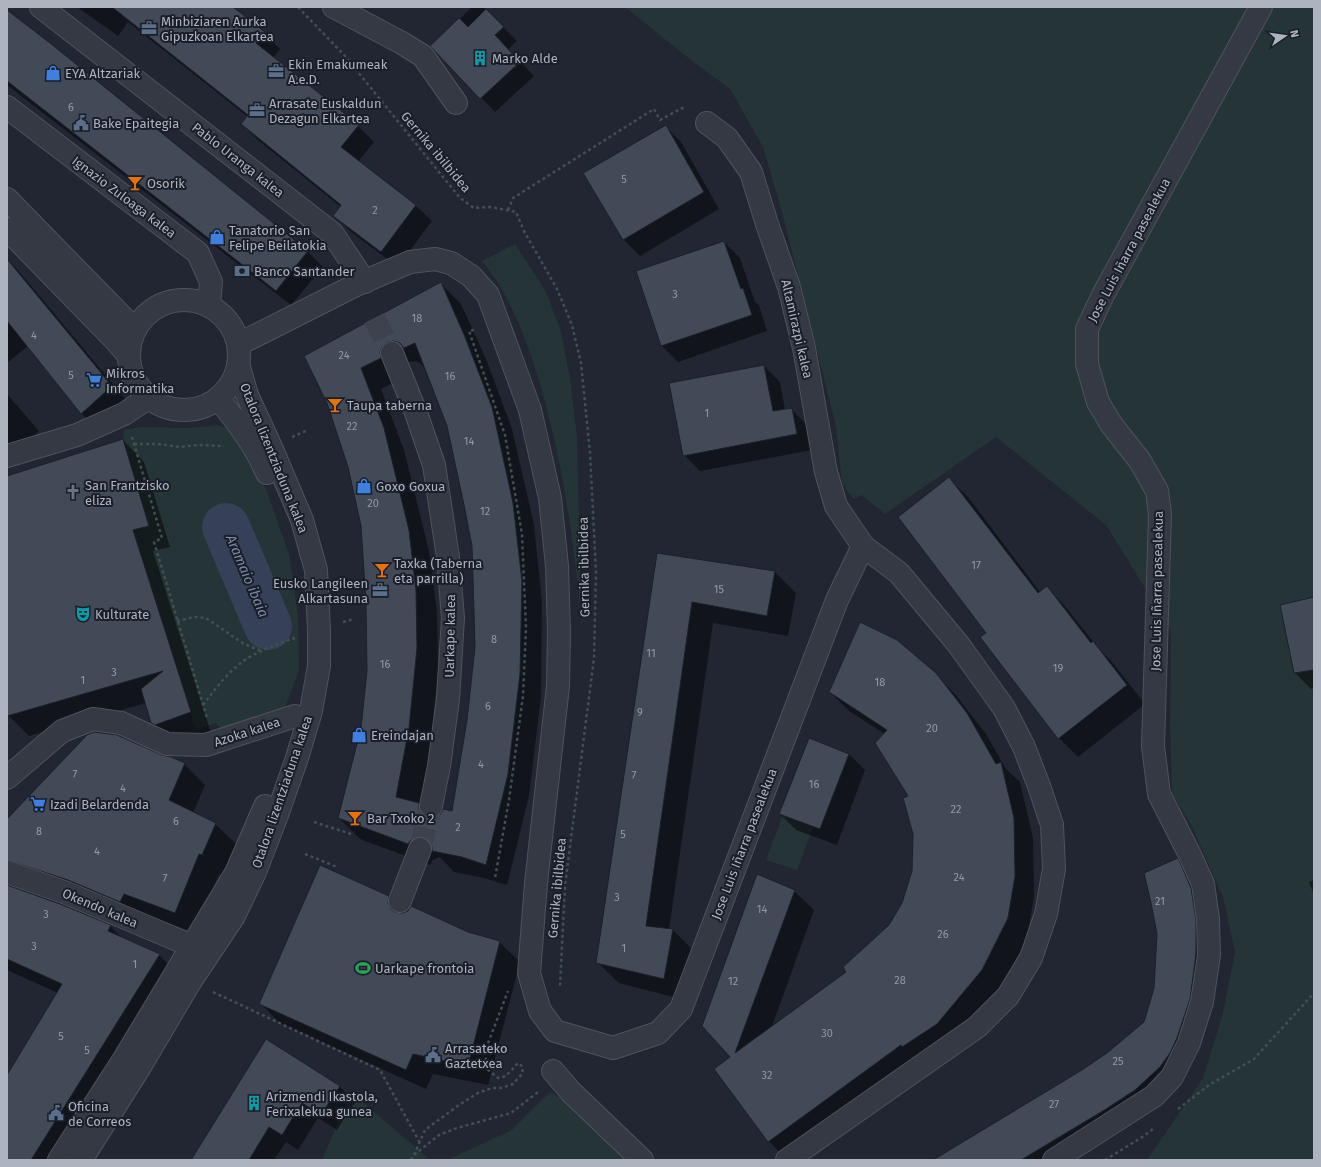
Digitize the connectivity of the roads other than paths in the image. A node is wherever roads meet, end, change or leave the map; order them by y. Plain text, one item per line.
1 (42, 7) edge
2 (334, 7) edge
3 (1261, 7) edge
4 (456, 103) dead end
5 (7, 107) edge
6 (707, 123) road end
7 (7, 199) edge
8 (7, 229) edge
9 (365, 282) junction
10 (209, 305) junction
11 (135, 330) junction
12 (239, 344) junction
13 (392, 353) tunnel mouth
14 (129, 356) junction
15 (239, 367) junction
16 (148, 398) junction
17 (218, 400) junction
18 (7, 456) edge
19 (863, 546) junction
20 (314, 631) junction
21 (295, 716) junction
22 (7, 778) edge
23 (431, 806) tunnel mouth
24 (420, 849) tunnel mouth
25 (7, 872) edge
26 (400, 901) dead end
27 (192, 946) junction
28 (553, 1071) road end
29 (59, 1160) edge
30 (80, 1160) edge
31 (642, 1160) edge
32 (787, 1160) edge
33 (1054, 1160) edge

1 - 9 street, Pablo Uranga kalea
2 - 4 street
3 - 33 street, Jose Luis Iñarra pasealekua
5 - 10 street, Ignazio Zuloaga kalea
6 - 19 street, Altamirazpi kalea
7 - 11 street
8 - 14 street
9 - 12 street
9 - 19 street, Jose Luis Iñarra pasealekua
10 - 11 street
10 - 12 street
11 - 14 street
12 - 15 street
13 - 23 street, Uarkape kalea
14 - 16 street
15 - 17 street
15 - 20 street, Otalora lizentziaduna kalea
16 - 17 street
16 - 18 street
17 - 20 street, Otalora lizentziaduna kalea
19 - 32 street
20 - 21 street, Otalora lizentziaduna kalea
20 - 30 street, Otalora lizentziaduna kalea
21 - 22 street, Azoka kalea
21 - 27 street, Otalora lizentziaduna kalea
24 - 26 street
25 - 27 street, Okendo kalea
27 - 29 street, Otalora lizentziaduna kalea
28 - 31 street

